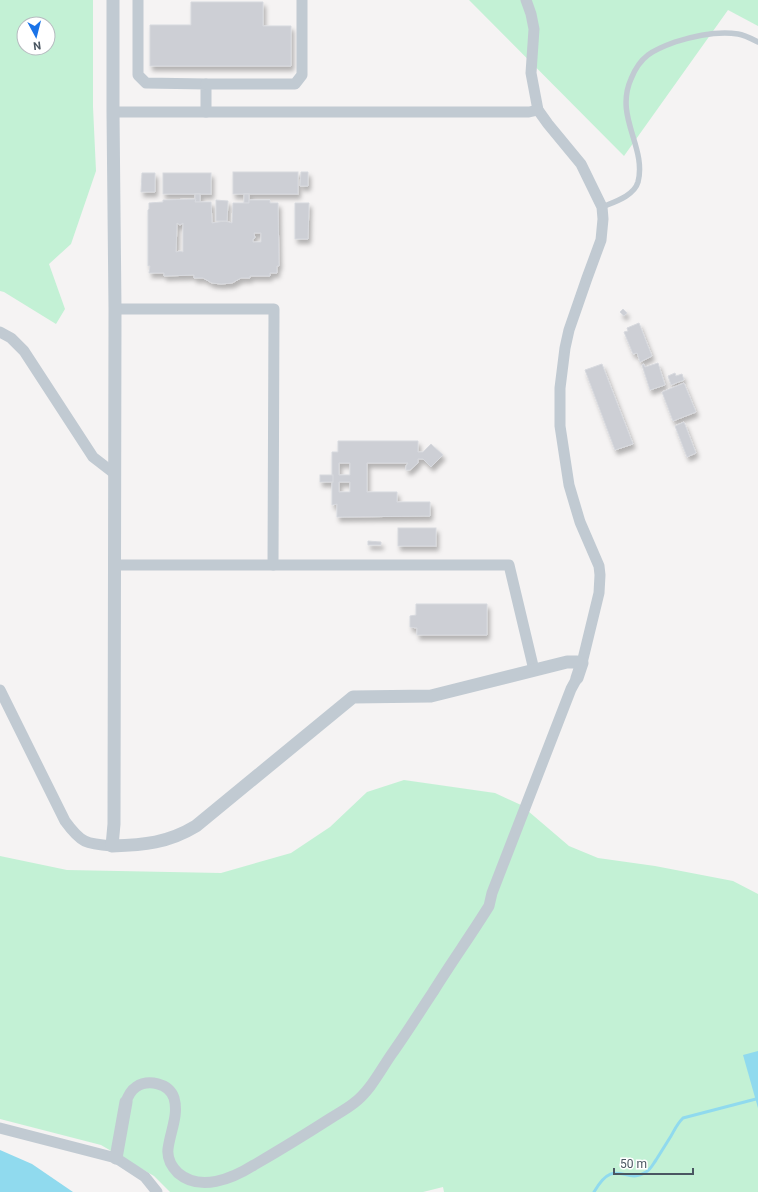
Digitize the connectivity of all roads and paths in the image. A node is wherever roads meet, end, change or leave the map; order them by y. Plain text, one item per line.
1 (113, 0) edge
2 (138, 0) edge
3 (302, 0) edge
4 (526, 0) edge
5 (758, 42) edge
6 (206, 84) junction
7 (538, 110) junction
8 (112, 112) junction
9 (206, 112) junction
10 (602, 207) junction
11 (115, 308) junction
12 (0, 332) edge
13 (115, 474) junction
14 (114, 565) junction
15 (273, 565) junction
16 (582, 663) junction
17 (534, 670) junction
18 (577, 678) joint
19 (0, 690) edge
20 (112, 846) junction
21 (126, 1102) joint
22 (0, 1128) edge
23 (116, 1158) junction
24 (157, 1192) edge

1 - 8 street
2 - 6 street
3 - 6 street
4 - 7 street
5 - 10 lane
6 - 9 street
7 - 9 street
7 - 10 street
8 - 9 street
8 - 11 street
10 - 16 street
11 - 13 street
11 - 15 street
12 - 13 street
13 - 14 street
14 - 15 street
14 - 20 street
15 - 17 street
16 - 17 street
16 - 18 street
17 - 20 street
18 - 21 street
19 - 20 street
21 - 23 street
22 - 23 street
23 - 24 street

